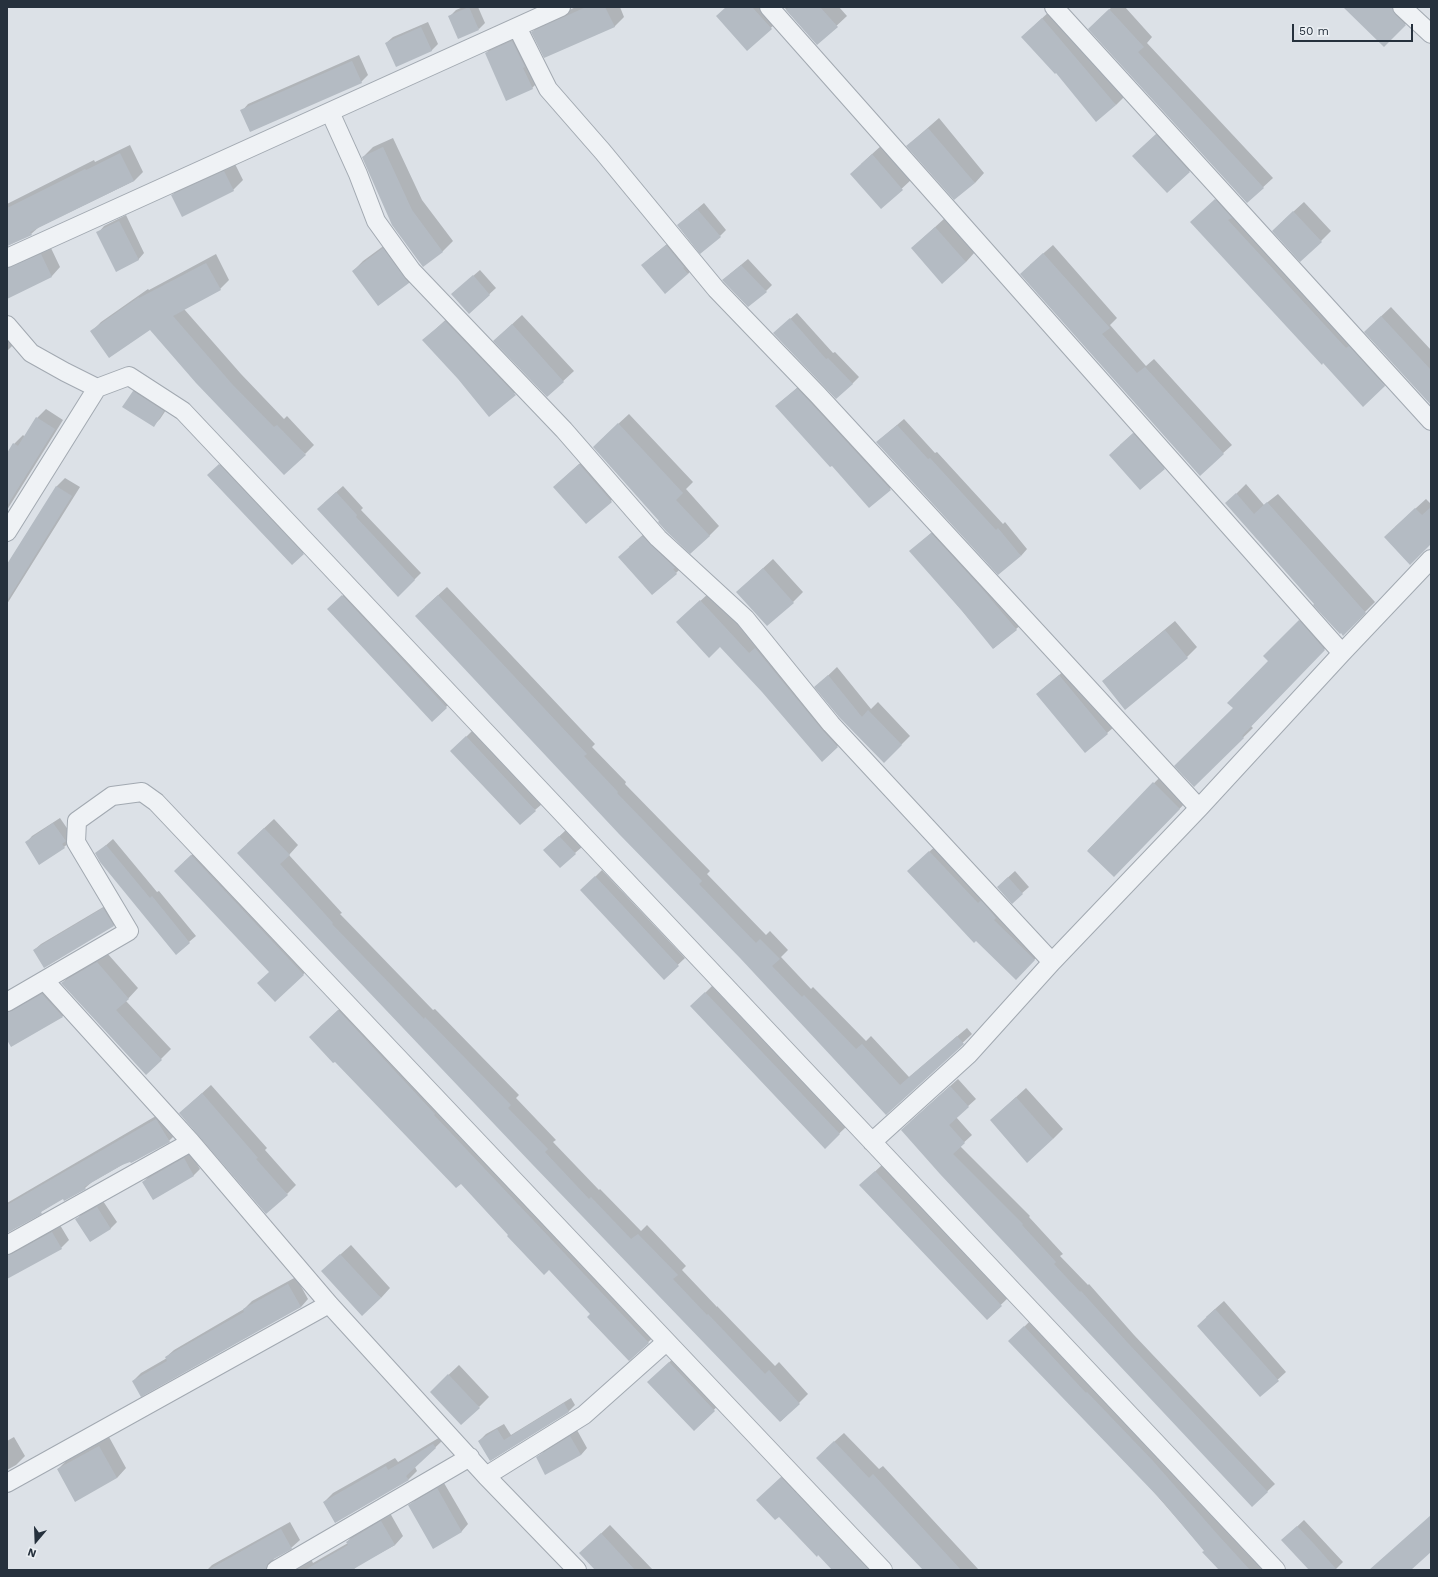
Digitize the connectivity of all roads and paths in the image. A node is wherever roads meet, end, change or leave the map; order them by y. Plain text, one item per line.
1 (561, 7) edge
2 (770, 7) edge
3 (1054, 7) edge
4 (1402, 7) edge
5 (517, 27) junction
6 (1431, 34) edge
7 (330, 112) junction
8 (7, 258) edge
9 (7, 326) edge
10 (97, 388) junction
11 (1431, 421) edge
12 (7, 532) edge
13 (1431, 559) edge
14 (1342, 653) junction
15 (1199, 808) junction
16 (1052, 962) junction
17 (44, 981) junction
18 (7, 1002) edge
19 (191, 1142) junction
20 (872, 1142) junction
21 (7, 1245) edge
22 (329, 1304) junction
23 (666, 1342) junction
24 (470, 1457) junction
25 (486, 1476) junction
26 (7, 1483) edge
27 (276, 1570) edge
28 (577, 1570) edge
29 (883, 1570) edge
30 (1276, 1570) edge

1 - 5 street
2 - 14 street
3 - 11 street
4 - 6 street
5 - 7 street
5 - 15 street
7 - 8 street
7 - 16 street
9 - 10 street
10 - 12 street
10 - 20 street
13 - 14 street
14 - 15 street
15 - 16 street
16 - 20 street
17 - 18 street
17 - 19 street
17 - 23 street
19 - 21 street
19 - 22 street
20 - 30 street
22 - 24 street
22 - 26 street
23 - 25 street
23 - 29 street
24 - 25 street
24 - 27 street
25 - 28 street

